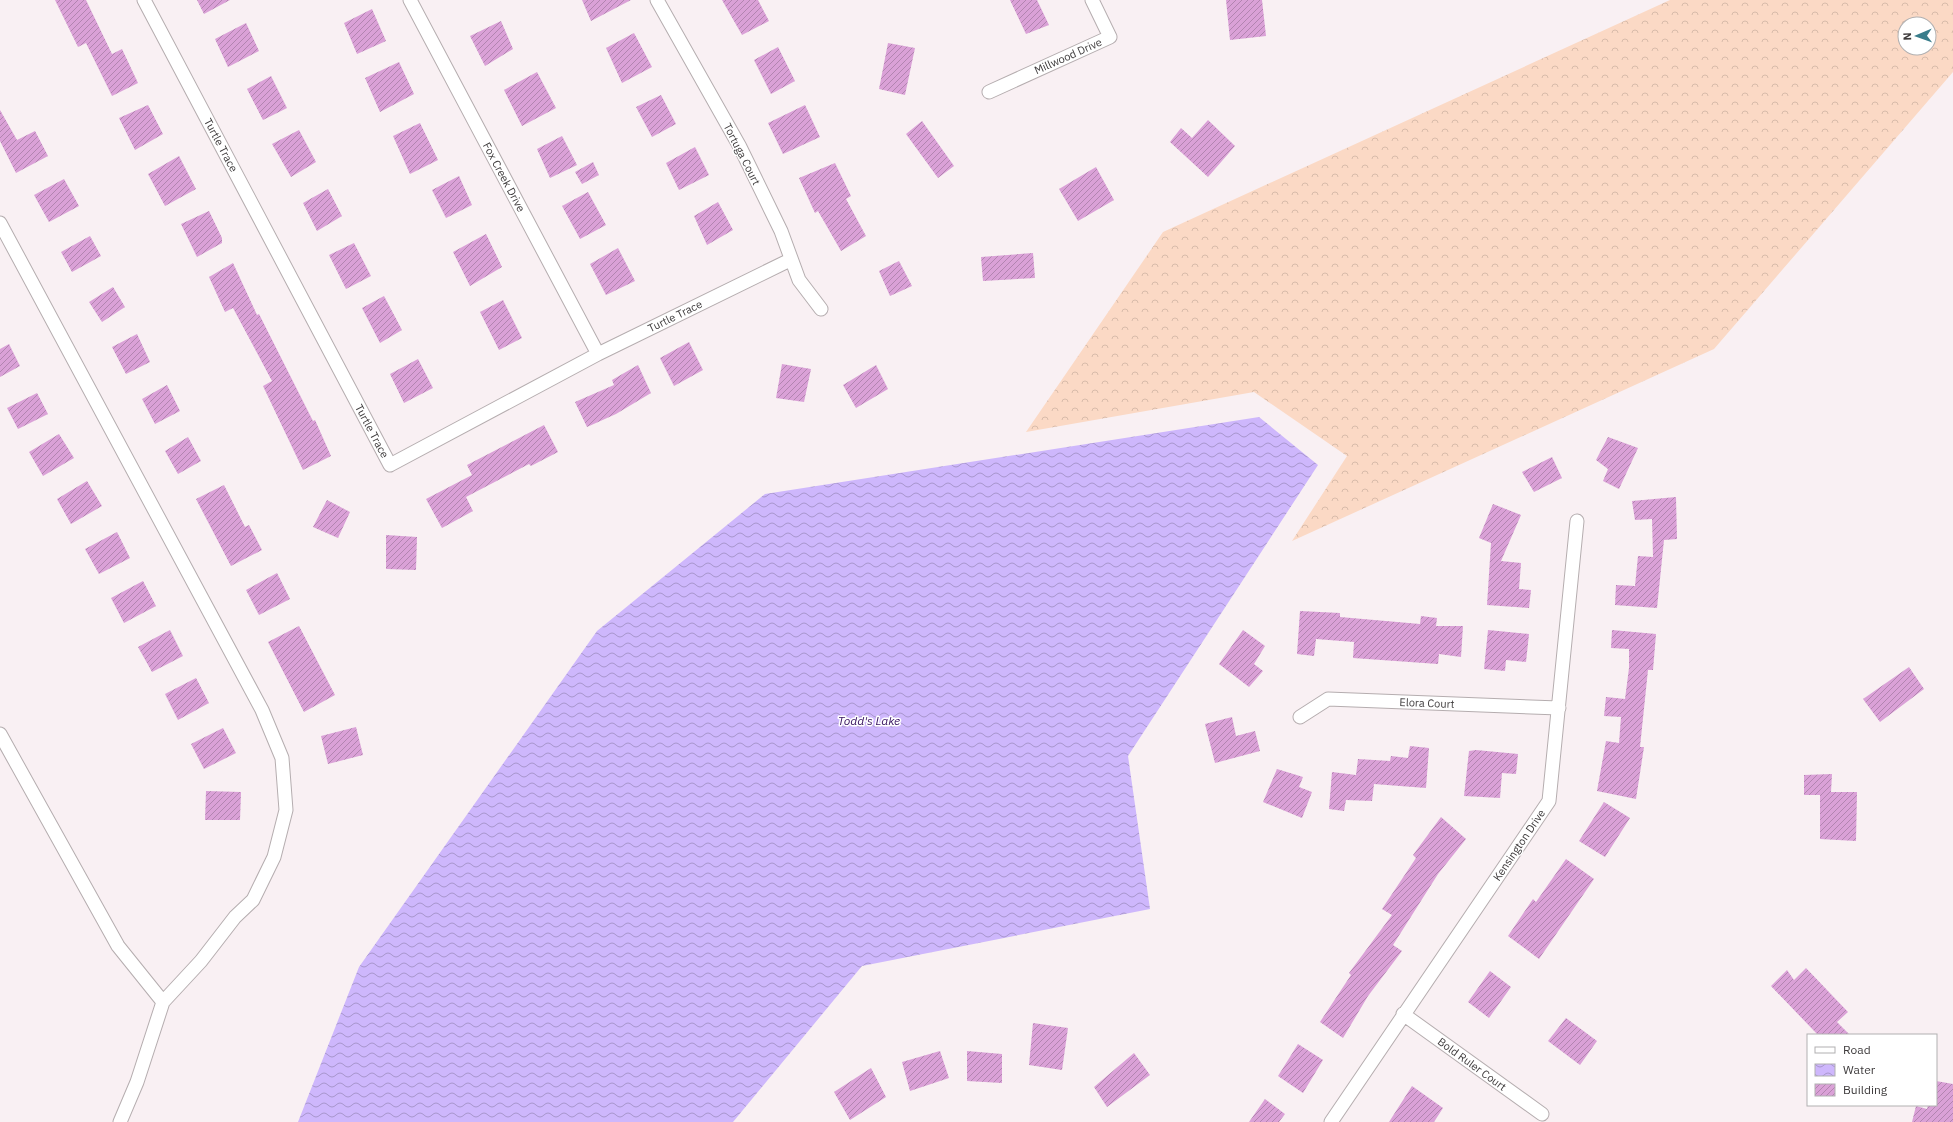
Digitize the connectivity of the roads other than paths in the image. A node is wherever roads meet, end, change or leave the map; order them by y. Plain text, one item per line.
1 (144, 0) edge
2 (410, 0) edge
3 (658, 0) edge
4 (1092, 0) edge
5 (989, 92) dead end
6 (0, 223) edge
7 (790, 260) junction
8 (821, 309) dead end
9 (598, 354) junction
10 (1577, 521) dead end
11 (1558, 708) junction
12 (1300, 717) dead end
13 (0, 734) edge
14 (163, 1002) junction
15 (1403, 1014) junction
16 (1542, 1114) dead end
17 (120, 1122) edge
18 (1331, 1122) edge

1 - 9 street, Turtle Trace
2 - 9 street, Fox Creek Drive
3 - 7 street, Tortuga Court
4 - 5 street, Millwood Drive
6 - 14 street
7 - 8 street, Tortuga Court
7 - 9 street, Turtle Trace
10 - 11 street, Kensington Drive
11 - 12 street, Elora Court
11 - 15 street, Kensington Drive
13 - 14 street
14 - 17 street
15 - 16 street, Bold Ruler Court
15 - 18 street, Kensington Drive

